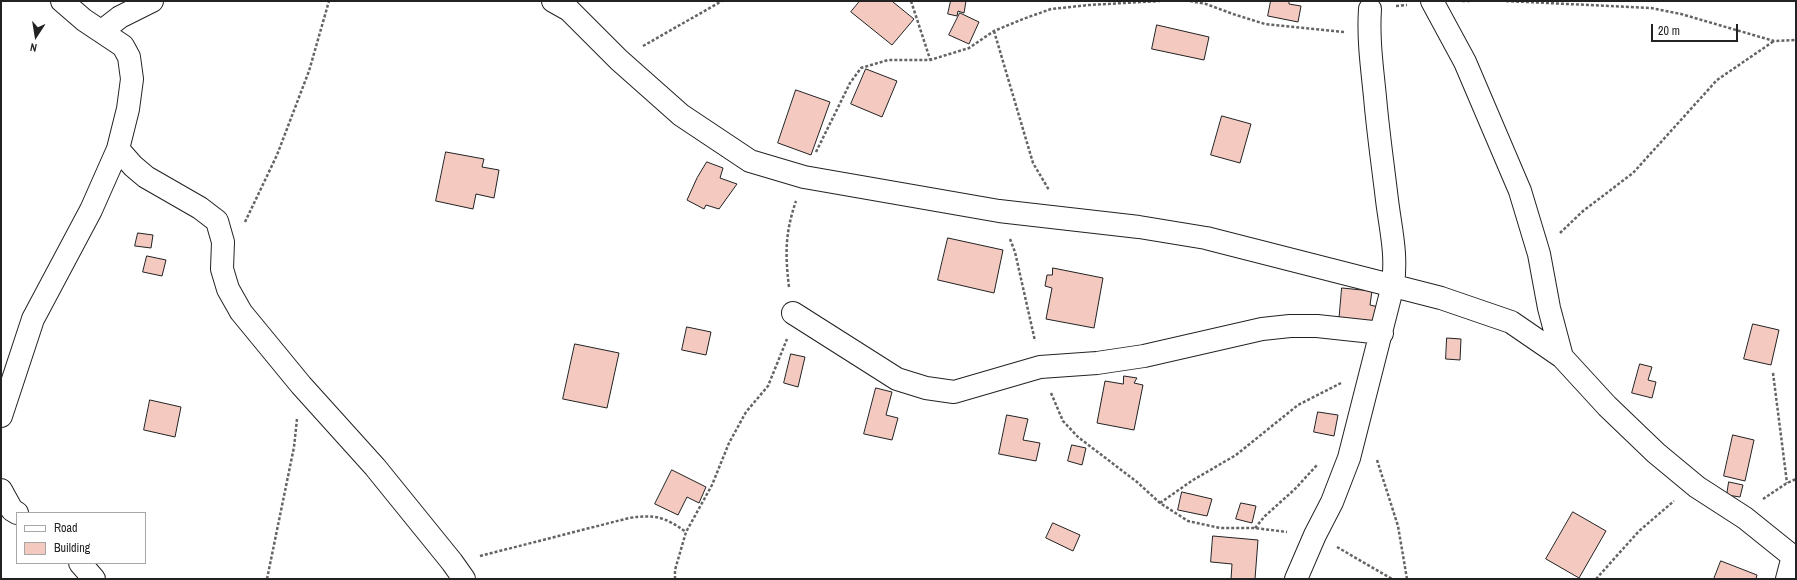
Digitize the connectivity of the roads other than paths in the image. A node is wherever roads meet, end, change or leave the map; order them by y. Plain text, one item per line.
1 (62, 1) edge
2 (152, 1) edge
3 (553, 1) edge
4 (1433, 2) edge
5 (1370, 9) road end
6 (102, 31) junction
7 (118, 149) junction
8 (1393, 285) junction
9 (793, 313) road end
10 (1382, 333) junction
11 (1562, 357) junction
12 (1, 416) edge
13 (1, 490) edge
14 (16, 512) edge
15 (1794, 558) edge
16 (81, 564) edge
17 (458, 570) edge
18 (94, 579) edge
19 (1296, 579) edge
20 (1786, 579) edge

1 - 6 street
2 - 6 street
3 - 8 street
4 - 11 street
5 - 8 street
6 - 7 street
7 - 12 street
7 - 17 street
8 - 10 street
8 - 11 street
9 - 10 street
10 - 19 street
11 - 15 street
13 - 14 street
15 - 20 street
16 - 18 street

